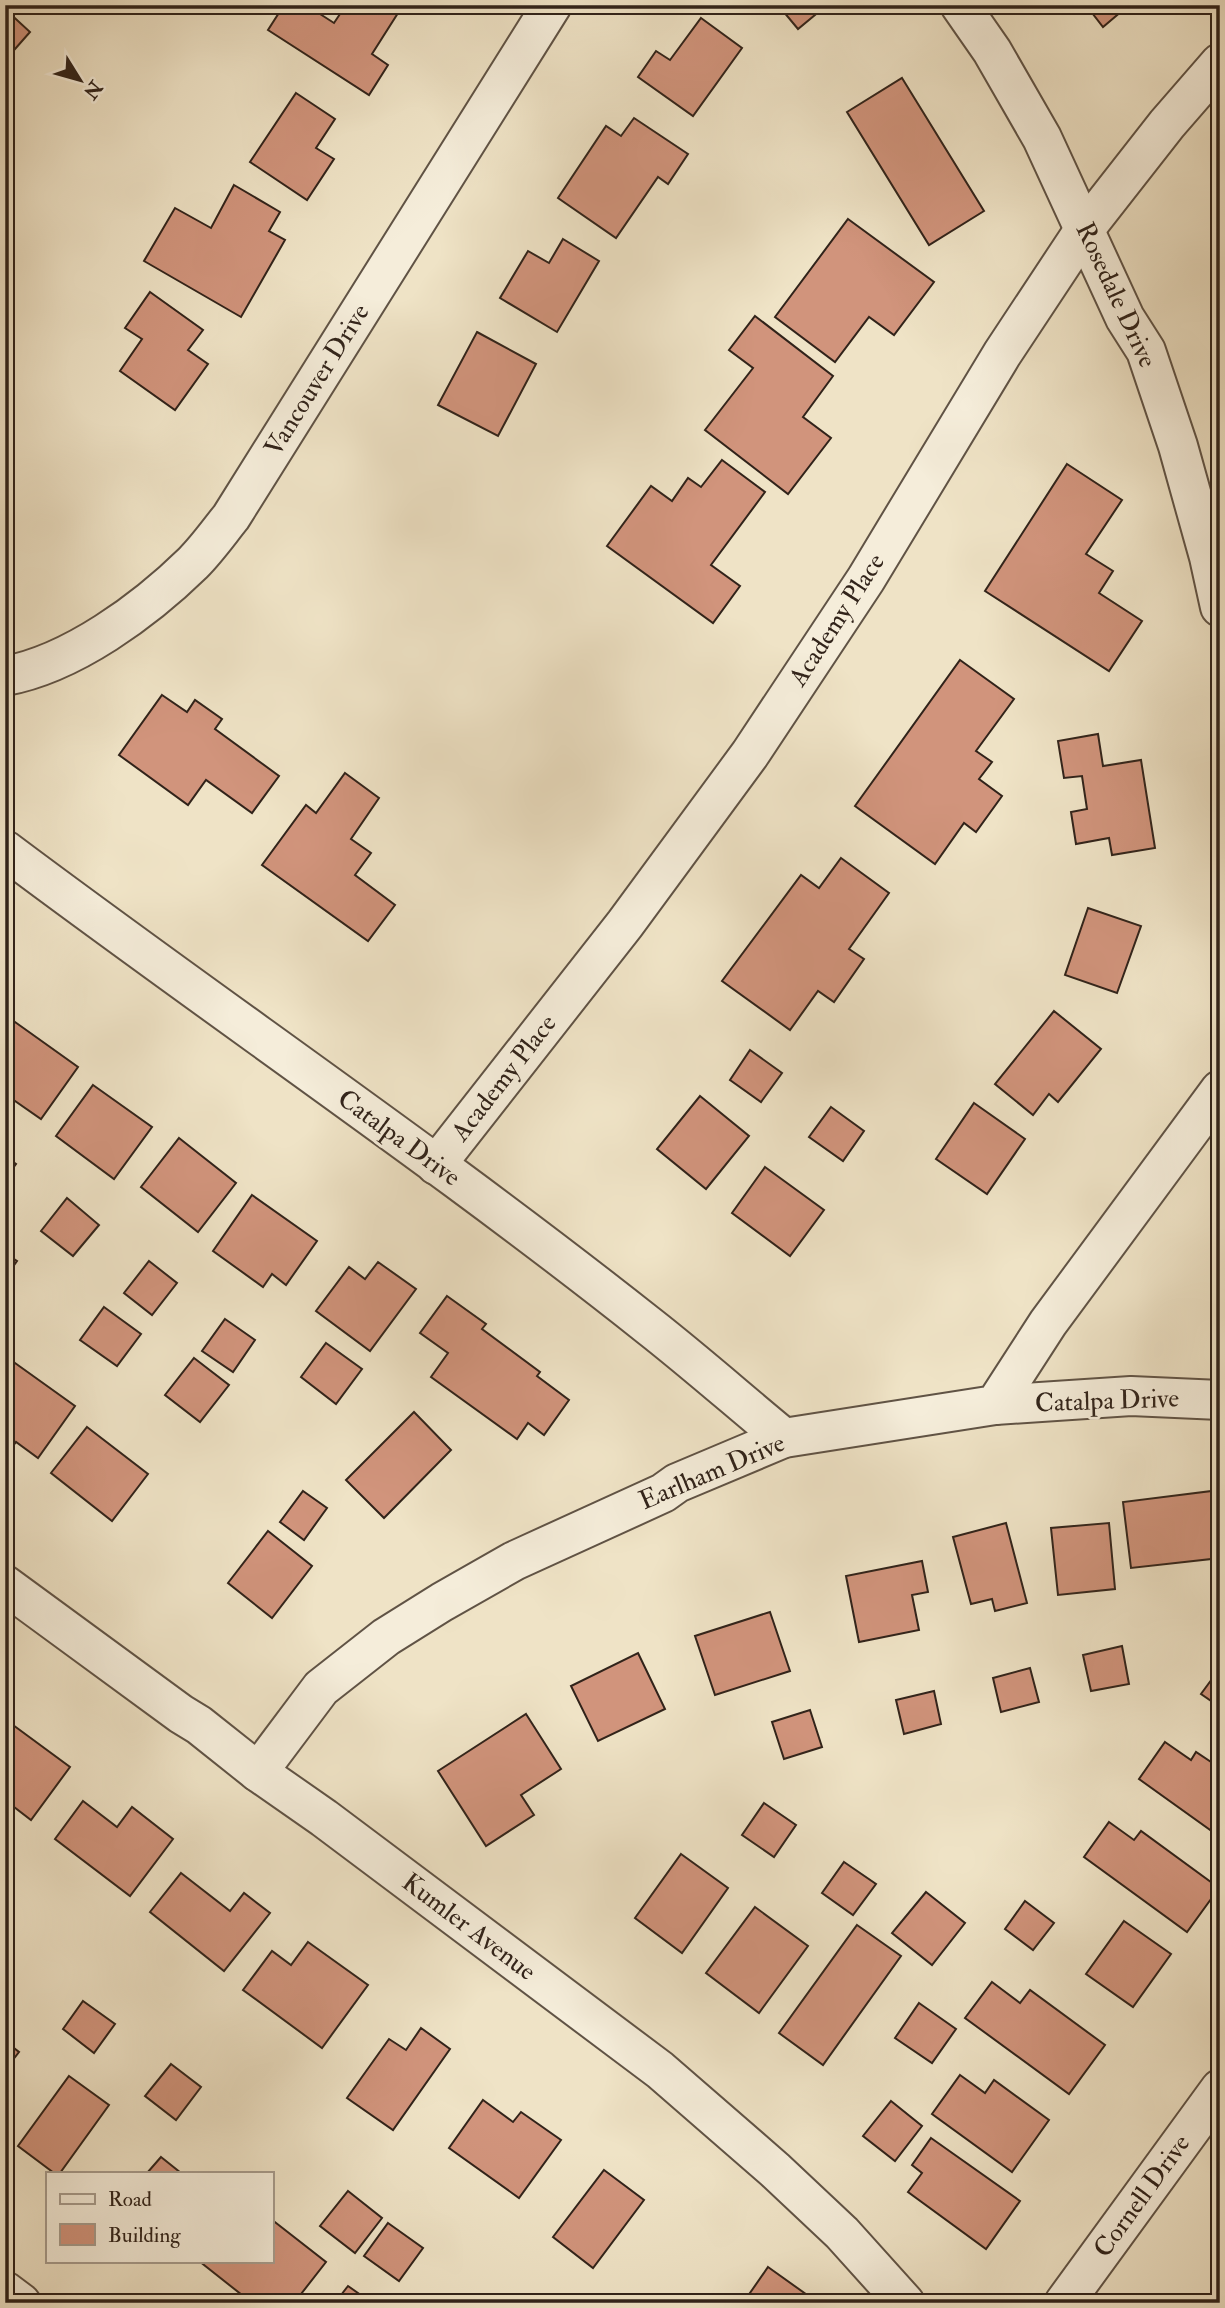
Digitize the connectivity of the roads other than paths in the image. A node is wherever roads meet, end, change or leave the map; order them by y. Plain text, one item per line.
1 (552, 5) edge
2 (960, 5) edge
3 (1220, 64) edge
4 (1084, 230) junction
5 (1220, 607) edge
6 (5, 676) edge
7 (5, 850) edge
8 (1220, 1090) edge
9 (436, 1165) junction
10 (1220, 1400) edge
11 (995, 1405) junction
12 (784, 1438) junction
13 (5, 1585) edge
14 (258, 1772) junction
15 (1220, 2089) edge
16 (5, 2291) edge
17 (21, 2303) edge
18 (905, 2303) edge
19 (1063, 2303) edge

1 - 6 street, Vancouver Drive
2 - 4 street, Rosedale Drive
3 - 4 street, Academy Place
4 - 5 street, Rosedale Drive
4 - 9 street, Academy Place
7 - 9 street, Catalpa Drive
8 - 11 street
9 - 12 street, Catalpa Drive
10 - 11 street, Catalpa Drive
11 - 12 street, Earlham Drive
12 - 14 street, Earlham Drive
13 - 14 street, Kumler Avenue
14 - 18 street, Kumler Avenue
15 - 19 street, Cornell Drive
16 - 17 street

